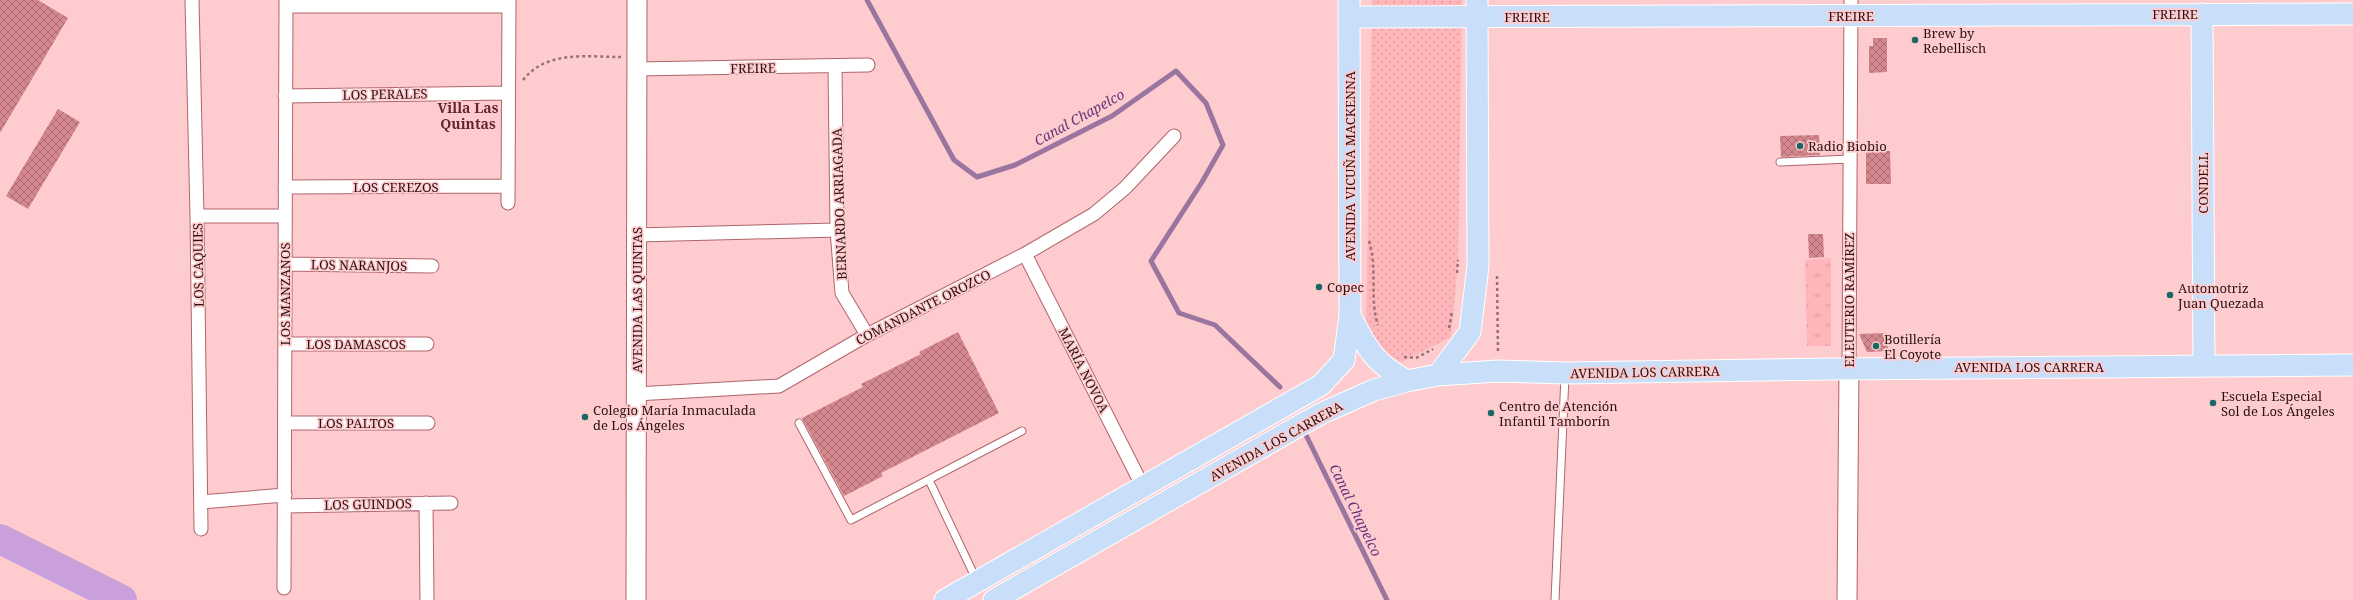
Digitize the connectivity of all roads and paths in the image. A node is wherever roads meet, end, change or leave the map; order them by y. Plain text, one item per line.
1 (192, 0) edge
2 (637, 0) edge
3 (286, 3) edge
4 (509, 3) edge
5 (2202, 7) edge
6 (1851, 8) edge
7 (1349, 9) edge
8 (1476, 9) edge
9 (2353, 14) edge
10 (637, 63) junction
11 (868, 65) dead end
12 (835, 67) junction
13 (508, 93) junction
14 (286, 96) junction
15 (1174, 136) dead end
16 (1850, 159) junction
17 (1780, 162) dead end
18 (508, 186) junction
19 (285, 187) junction
20 (508, 203) dead end
21 (197, 216) junction
22 (285, 216) junction
23 (837, 230) junction
24 (637, 236) junction
25 (1025, 254) junction
26 (285, 264) junction
27 (432, 266) dead end
28 (1350, 316) junction
29 (866, 335) junction
30 (285, 344) junction
31 (427, 344) dead end
32 (2353, 365) edge
33 (2204, 366) junction
34 (1849, 368) junction
35 (1565, 373) junction
36 (1438, 375) junction
37 (1406, 381) junction
38 (636, 394) junction
39 (799, 422) dead end
40 (285, 423) junction
41 (428, 423) dead end
42 (1022, 431) dead end
43 (929, 480) junction
44 (1143, 486) junction
45 (285, 500) junction
46 (201, 502) junction
47 (426, 503) junction
48 (451, 503) dead end
49 (201, 529) dead end
50 (978, 582) junction
51 (284, 588) dead end
52 (427, 600) edge
53 (636, 600) edge
54 (946, 600) edge
55 (994, 600) edge
56 (1555, 600) edge
57 (1847, 600) edge

1 - 21 street, LOS CAQUIES
2 - 10 street, AVENIDA LAS QUINTAS
3 - 4 street
3 - 14 street, LOS MANZANOS
4 - 13 street
5 - 6 main road, FREIRE
5 - 9 main road, FREIRE
5 - 33 main road, CONDELL
6 - 8 main road, FREIRE
6 - 16 street, ELEUTERIO RAMÍREZ
7 - 8 main road, FREIRE
7 - 28 main road, AVENIDA VICUÑA MACKENNA
8 - 36 main road
10 - 12 street, FREIRE
10 - 13 path
10 - 24 street, AVENIDA LAS QUINTAS
11 - 12 street, FREIRE
12 - 23 street, BERNARDO ARRIAGADA
13 - 14 street, LOS PERALES
13 - 18 street
14 - 19 street, LOS MANZANOS
15 - 25 street, COMANDANTE OROZCO
16 - 17 lane
16 - 34 street, ELEUTERIO RAMÍREZ
18 - 19 street, LOS CEREZOS
18 - 20 street
19 - 22 street, LOS MANZANOS
21 - 22 street
21 - 46 street, LOS CAQUIES
22 - 26 street, LOS MANZANOS
23 - 24 street
23 - 29 street, BERNARDO ARRIAGADA
24 - 38 street, AVENIDA LAS QUINTAS
25 - 29 street, COMANDANTE OROZCO
25 - 44 street, MARÍA NOVOA
26 - 27 street, LOS NARANJOS
26 - 30 street, LOS MANZANOS
28 - 37 main road, AVENIDA VICUÑA MACKENNA
28 - 44 main road, AVENIDA LOS CARRERA
29 - 38 street, COMANDANTE OROZCO
30 - 31 street, LOS DAMASCOS
30 - 40 street, LOS MANZANOS
32 - 33 main road, AVENIDA LOS CARRERA
33 - 34 main road, AVENIDA LOS CARRERA
34 - 35 main road, AVENIDA LOS CARRERA
34 - 57 street, ELEUTERIO RAMÍREZ
35 - 36 main road, AVENIDA LOS CARRERA
35 - 56 lane
36 - 37 main road, AVENIDA LOS CARRERA
37 - 55 main road, AVENIDA LOS CARRERA
38 - 53 street, AVENIDA LAS QUINTAS
39 - 43 lane
40 - 41 street, LOS PALTOS
40 - 45 street, LOS MANZANOS
42 - 43 lane
43 - 50 lane
44 - 50 main road, AVENIDA LOS CARRERA
45 - 46 street, LOS GUINDOS
45 - 47 street, LOS GUINDOS
45 - 51 street, LOS MANZANOS
46 - 49 street, LOS CAQUIES
47 - 48 street, LOS GUINDOS
47 - 52 street
50 - 54 main road, AVENIDA LOS CARRERA

